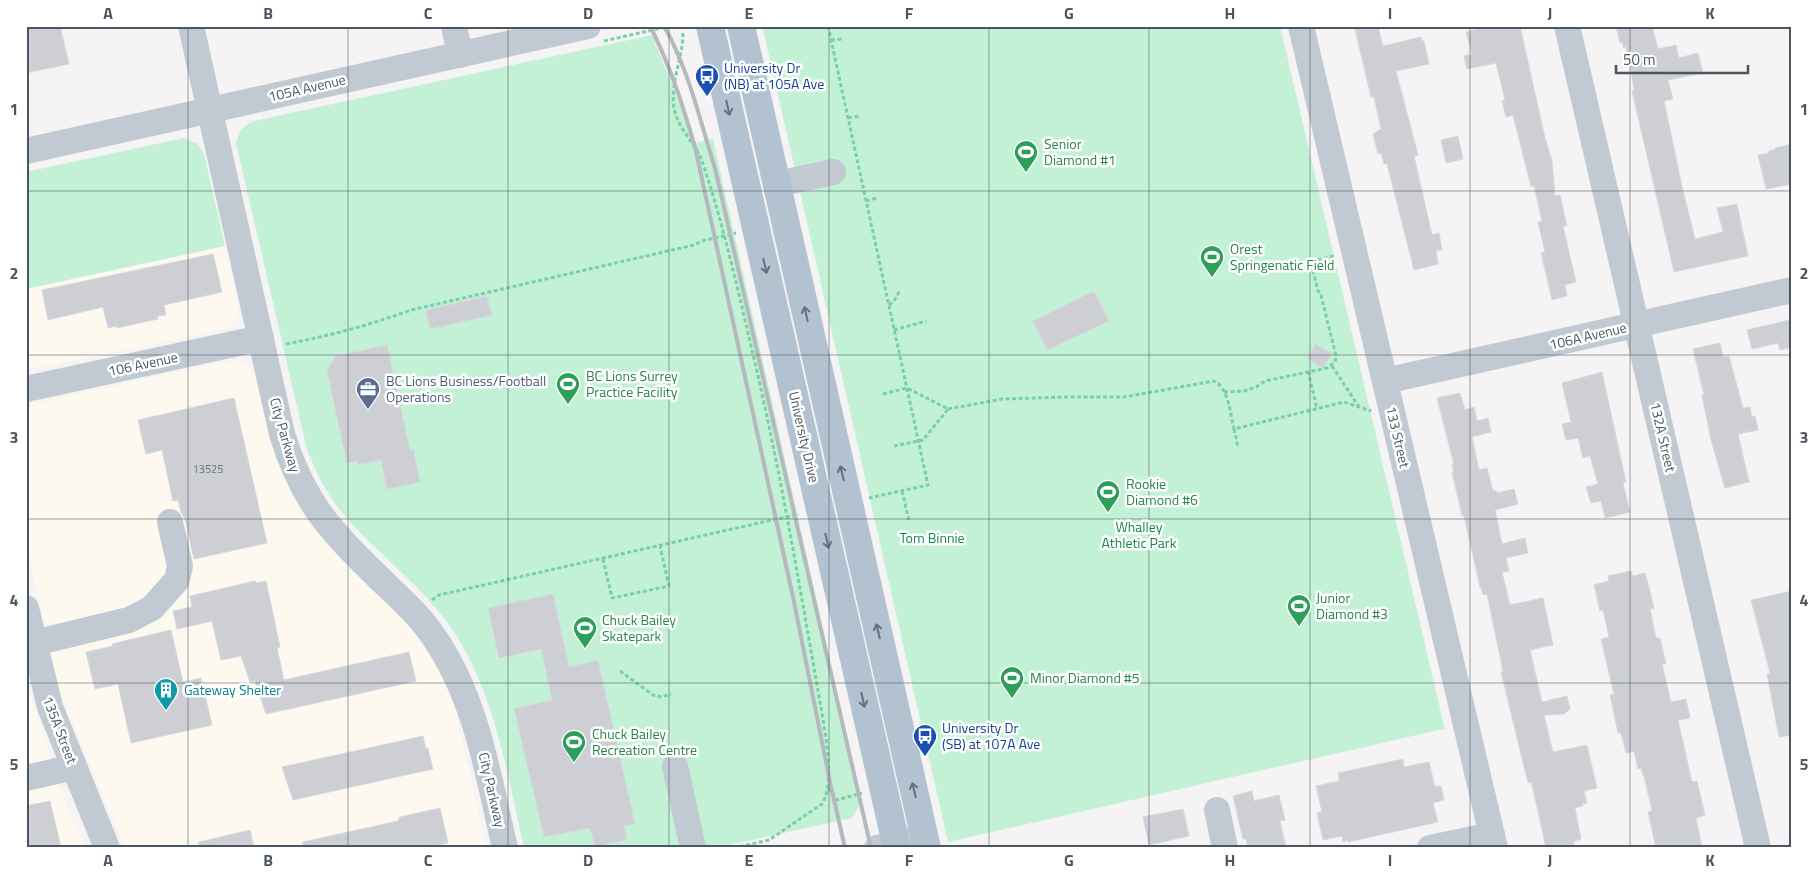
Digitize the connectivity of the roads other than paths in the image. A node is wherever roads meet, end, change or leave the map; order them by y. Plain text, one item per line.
1 (191, 26) edge
2 (454, 26) edge
3 (588, 26) edge
4 (710, 26) edge
5 (741, 26) edge
6 (1301, 26) edge
7 (1567, 26) edge
8 (460, 54) junction
9 (209, 110) junction
10 (26, 150) edge
11 (833, 172) dead end
12 (777, 184) junction
13 (1792, 290) edge
14 (1637, 325) junction
15 (260, 338) junction
16 (1385, 381) junction
17 (26, 389) edge
18 (170, 522) dead end
19 (26, 608) edge
20 (34, 644) junction
21 (675, 766) dead end
22 (74, 767) junction
23 (26, 778) edge
24 (1217, 810) dead end
25 (1493, 841) edge
26 (926, 842) edge
27 (890, 846) edge
28 (108, 848) edge
29 (505, 848) edge
30 (693, 848) edge
31 (1225, 848) edge
32 (1430, 848) edge
33 (1758, 848) edge

1 - 9 street, City Parkway
2 - 8 street
3 - 8 street, 105A Avenue
4 -> 27 main road, University Drive
5 - 12 main road
6 - 16 street, 133 Street
7 - 14 street, 132A Street
8 - 9 street, 105A Avenue
9 - 10 street, 105A Avenue
9 - 15 street, City Parkway
11 - 12 street
26 -> 12 main road
13 - 14 street, 106A Avenue
14 - 16 street, 106A Avenue
14 - 33 street, 132A Street
15 - 17 street, 106 Avenue
15 - 29 street, City Parkway
16 - 25 street, 133 Street
18 - 20 street
19 - 20 street, 135A Street
20 - 22 street, 135A Street
21 - 30 street
22 - 23 street
22 - 28 street, 135A Street
24 - 31 street
25 - 32 street
26 - 27 street

